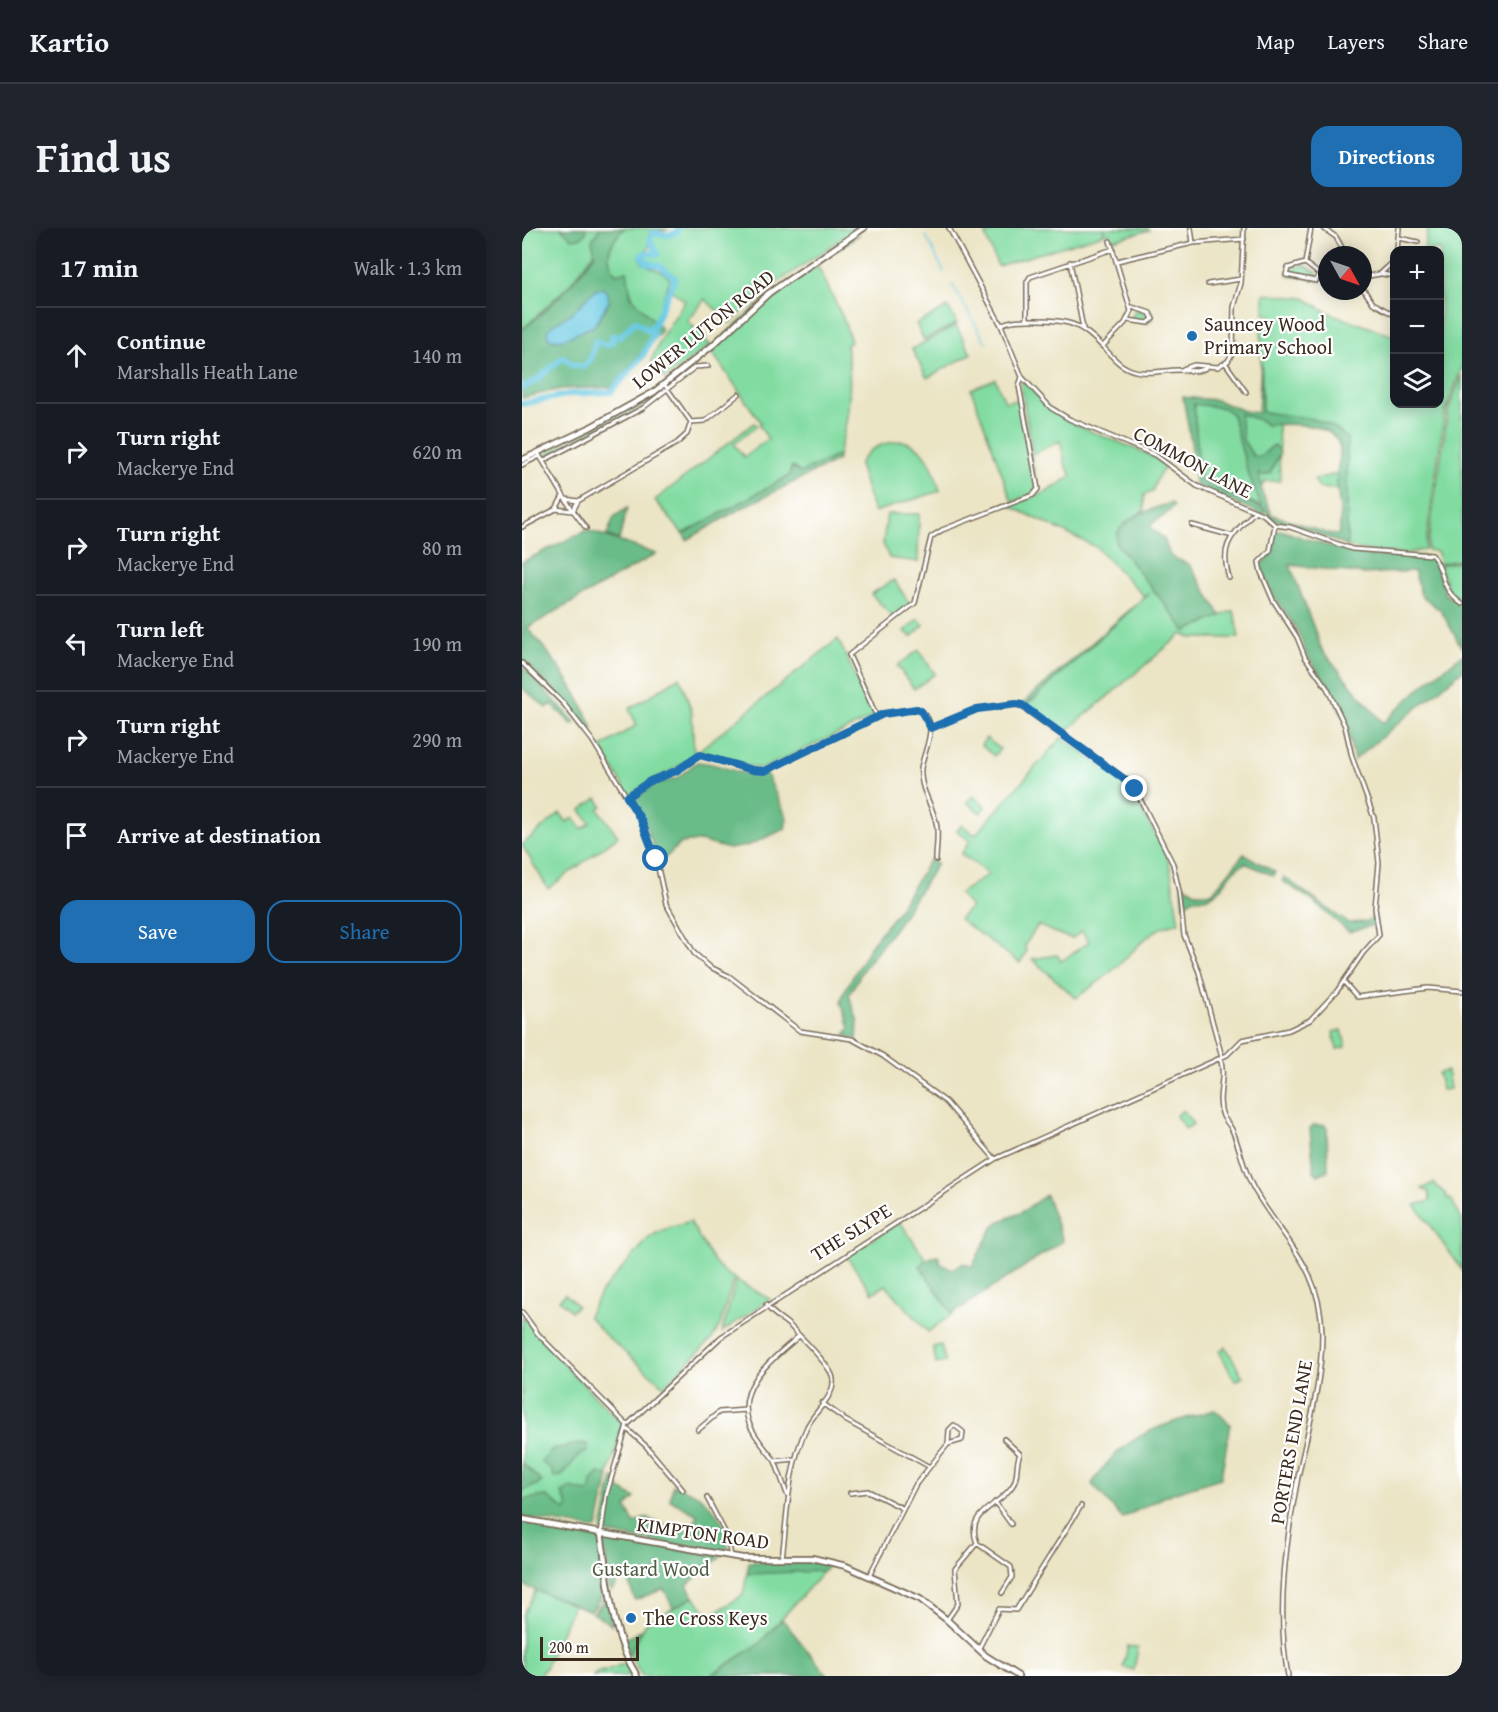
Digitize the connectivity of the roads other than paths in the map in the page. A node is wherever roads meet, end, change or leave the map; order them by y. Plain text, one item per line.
1 (864, 228) edge
2 (949, 228) edge
3 (1191, 228) edge
4 (1244, 228) edge
5 (1311, 228) edge
6 (1323, 228) edge
7 (1399, 228) edge
8 (1399, 238) junction
9 (1244, 239) junction
10 (1110, 241) dead end
11 (1418, 242) dead end
12 (1193, 243) junction
13 (1340, 246) edge
14 (1398, 246) edge
15 (1113, 249) junction
16 (1117, 261) junction
17 (1070, 262) junction
18 (1305, 264) junction
19 (1390, 267) edge
20 (1387, 270) junction
21 (1380, 273) junction
22 (1372, 275) edge
23 (1388, 275) joint
24 (1241, 279) junction
25 (1208, 284) dead end
26 (1371, 300) edge
27 (1131, 307) junction
28 (1390, 312) edge
29 (1082, 316) junction
30 (1027, 320) junction
31 (1128, 320) junction
32 (1073, 323) junction
33 (1001, 325) junction
34 (1083, 328) junction
35 (1102, 346) junction
36 (1225, 364) junction
37 (1194, 365) junction
38 (708, 366) dead end
39 (1206, 368) junction
40 (1183, 369) junction
41 (1195, 372) junction
42 (1022, 377) junction
43 (664, 384) junction
44 (668, 390) junction
45 (1246, 392) dead end
46 (739, 394) dead end
47 (691, 422) junction
48 (539, 455) junction
49 (522, 460) edge
50 (543, 461) junction
51 (522, 465) edge
52 (564, 498) junction
53 (578, 501) junction
54 (556, 509) junction
55 (573, 510) junction
56 (1254, 512) junction
57 (1192, 525) dead end
58 (1275, 525) junction
59 (522, 526) edge
60 (586, 528) dead end
61 (1233, 536) junction
62 (1229, 578) dead end
63 (1462, 604) edge
64 (522, 663) edge
65 (877, 717) junction
66 (931, 728) junction
67 (627, 797) junction
68 (936, 860) dead end
69 (1344, 982) junction
70 (1462, 991) edge
71 (1228, 1054) junction
72 (1221, 1057) junction
73 (1222, 1064) junction
74 (995, 1159) junction
75 (766, 1305) junction
76 (522, 1312) edge
77 (799, 1336) junction
78 (822, 1403) junction
79 (746, 1410) junction
80 (626, 1426) junction
81 (698, 1430) dead end
82 (1004, 1439) dead end
83 (948, 1444) junction
84 (795, 1459) junction
85 (775, 1461) junction
86 (928, 1466) junction
87 (683, 1490) dead end
88 (850, 1493) dead end
89 (787, 1495) junction
90 (707, 1498) dead end
91 (995, 1502) junction
92 (1081, 1506) dead end
93 (902, 1508) junction
94 (522, 1519) edge
95 (1011, 1524) dead end
96 (600, 1534) junction
97 (977, 1543) junction
98 (731, 1556) junction
99 (782, 1558) junction
100 (869, 1576) junction
101 (1002, 1593) dead end
102 (947, 1620) junction
103 (978, 1649) junction
104 (637, 1676) edge
105 (1018, 1676) edge
106 (1288, 1676) edge

1 - 43 main road, LOWER LUTON ROAD
2 - 33 street, COMMON LANE
3 - 12 street
4 - 9 street
5 - 18 street
6 - 13 street
7 - 8 street
8 - 11 street
8 - 14 street
9 - 12 street
9 - 24 street
10 - 15 street
12 - 16 street
15 - 16 street
15 - 17 street
16 - 27 street
17 - 29 street
17 - 30 street
18 - 18 street
19 - 20 street
20 - 21 street
20 - 23 street
21 - 22 street
21 - 23 street
24 - 25 street
24 - 36 street
26 - 28 street
27 - 31 street
27 - 31 street
29 - 32 street
29 - 34 street
30 - 32 street
30 - 33 street
31 - 35 street
32 - 34 street
33 - 42 street, COMMON LANE
34 - 35 street
35 - 40 street
36 - 39 street
36 - 45 street
37 - 39 street
37 - 40 street
37 - 41 street
38 - 44 street, LOWER LUTON ROAD
39 - 41 street
40 - 41 street
42 - 56 street, COMMON LANE
42 - 65 street
43 - 44 street
43 - 48 main road, LOWER LUTON ROAD
44 - 47 street
44 - 50 street, LOWER LUTON ROAD
46 - 47 street
47 - 53 street
48 - 49 main road, LOWER LUTON ROAD
48 - 50 street
48 - 51 street, LOWER LUTON ROAD
50 - 52 street
52 - 53 street
52 - 54 street
52 - 55 street
53 - 55 street
54 - 55 street
54 - 59 street
55 - 60 street
56 - 58 street, COMMON LANE
56 - 61 street
57 - 61 street
58 - 63 street, COMMON LANE
58 - 69 street, THE SLYPE
61 - 62 street
64 - 67 street
65 - 66 street
65 - 67 street
66 - 68 street
66 - 72 street, PORTERS END LANE
67 - 74 street
69 - 70 street
69 - 71 street, THE SLYPE
71 - 72 street, THE SLYPE
71 - 73 street
72 - 73 street, PORTERS END LANE
72 - 74 street, THE SLYPE
73 - 106 street, PORTERS END LANE
74 - 75 street, THE SLYPE
75 - 77 street
75 - 80 street, THE SLYPE
76 - 80 street
77 - 78 street
77 - 79 street
78 - 84 street
78 - 86 street
79 - 81 street
79 - 85 street
80 - 87 street
80 - 96 street
82 - 91 street
83 - 83 street
83 - 86 street
84 - 85 street
84 - 89 street
85 - 89 street
86 - 93 street
88 - 93 street
89 - 99 street
90 - 98 street
91 - 95 street
91 - 97 street
92 - 103 street
93 - 100 street
94 - 96 main road, KIMPTON ROAD
96 - 98 main road, KIMPTON ROAD
96 - 104 main road
97 - 101 street
97 - 102 street
98 - 99 main road, KIMPTON ROAD
99 - 100 main road, KIMPTON ROAD
100 - 102 main road, KIMPTON ROAD
102 - 103 main road, KIMPTON ROAD
103 - 105 main road, KIMPTON ROAD

